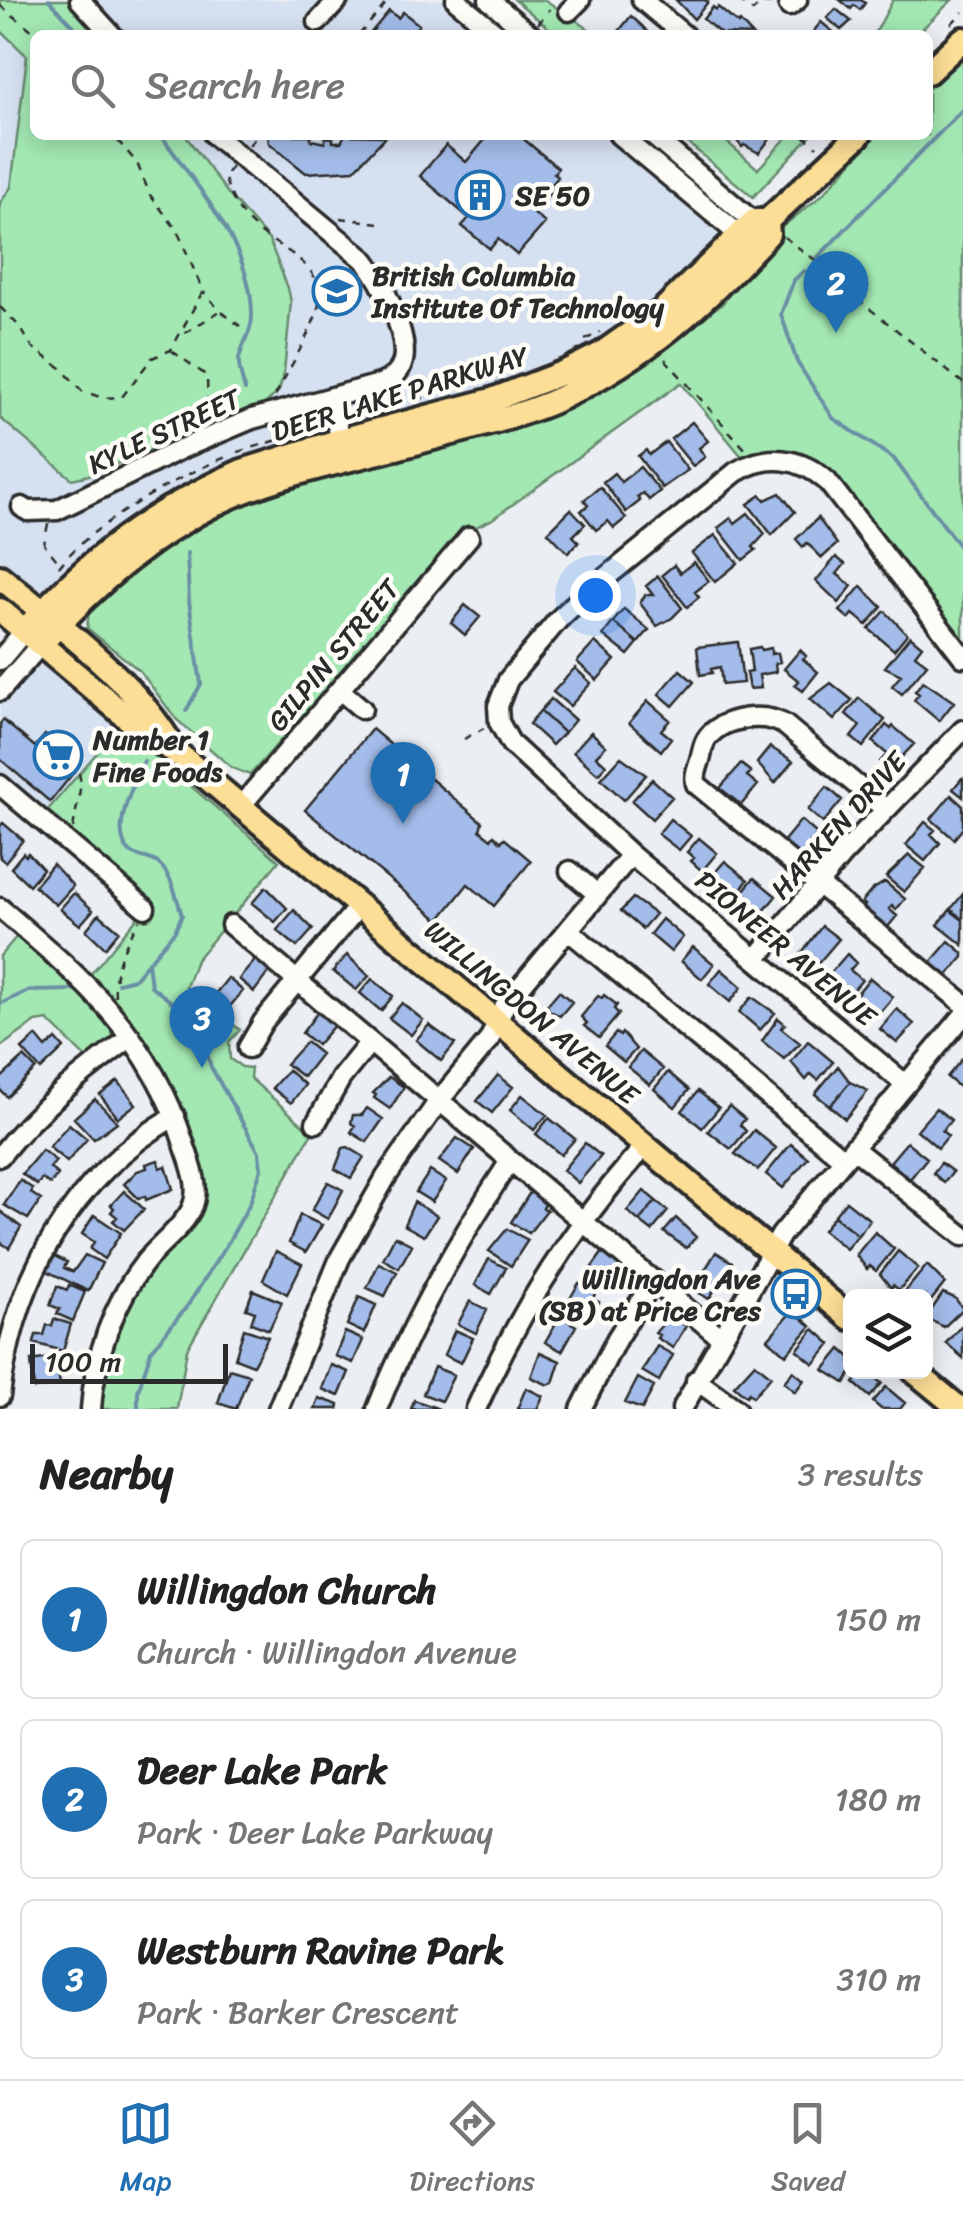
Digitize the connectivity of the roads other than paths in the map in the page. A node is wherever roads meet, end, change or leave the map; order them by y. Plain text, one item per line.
1 (80, 0) edge
2 (338, 0) edge
3 (456, 0) edge
4 (488, 0) edge
5 (642, 0) edge
6 (318, 22) dead end
7 (107, 30) edge
8 (492, 30) edge
9 (525, 30) edge
10 (678, 30) edge
11 (963, 39) edge
12 (933, 67) edge
13 (220, 140) edge
14 (626, 140) edge
15 (658, 140) edge
16 (854, 140) edge
17 (760, 232) junction
18 (331, 400) junction
19 (339, 432) junction
20 (22, 507) dead end
21 (469, 537) dead end
22 (0, 577) edge
23 (0, 610) edge
24 (50, 618) junction
25 (33, 637) junction
26 (963, 658) edge
27 (0, 660) edge
28 (340, 690) junction
29 (0, 691) edge
30 (362, 709) dead end
31 (963, 730) edge
32 (176, 752) junction
33 (0, 784) edge
34 (240, 807) junction
35 (885, 810) junction
36 (631, 855) junction
37 (570, 871) dead end
38 (818, 885) junction
39 (597, 894) junction
40 (0, 908) edge
41 (146, 908) road end
42 (358, 908) junction
43 (230, 925) dead end
44 (568, 930) junction
45 (756, 959) junction
46 (296, 982) junction
47 (963, 1003) edge
48 (963, 1016) edge
49 (497, 1023) junction
50 (132, 1036) junction
51 (370, 1042) junction
52 (248, 1048) dead end
53 (905, 1084) junction
54 (438, 1102) junction
55 (175, 1116) junction
56 (316, 1123) dead end
57 (646, 1144) junction
58 (848, 1153) junction
59 (0, 1156) edge
60 (510, 1161) junction
61 (582, 1221) junction
62 (963, 1236) edge
63 (770, 1252) junction
64 (654, 1280) junction
65 (843, 1312) edge
66 (720, 1336) junction
67 (924, 1379) edge
68 (696, 1380) junction
69 (0, 1396) edge
70 (86, 1408) edge
71 (278, 1409) edge
72 (377, 1409) edge
73 (476, 1409) edge
74 (582, 1409) edge
75 (682, 1409) edge
76 (736, 1409) edge
77 (960, 1409) edge

1 - 7 street
2 - 6 street
3 - 8 street
4 - 9 street
5 - 10 street
11 - 12 main road
13 - 18 street, KYLE STREET
14 - 17 street
15 - 17 street
16 - 17 main road, DEER LAKE PARKWAY
17 - 19 main road, DEER LAKE PARKWAY
17 - 24 main road, DEER LAKE PARKWAY
18 - 19 street
18 - 20 street, KYLE STREET
19 - 24 main road, DEER LAKE PARKWAY
21 - 28 street, GILPIN STREET
22 - 24 main road, WILLINGDON AVENUE
23 - 25 main road, WILLINGDON AVENUE
24 - 25 main road
24 - 32 main road, WILLINGDON AVENUE
25 - 27 street
25 - 29 street
25 - 32 main road, WILLINGDON AVENUE
26 - 36 street
28 - 30 street
28 - 34 street, GILPIN STREET
31 - 35 street, HARKEN DRIVE
32 - 34 main road, WILLINGDON AVENUE
33 - 41 street
34 - 42 main road, WILLINGDON AVENUE
35 - 38 street, HARKEN DRIVE
35 - 38 street
36 - 39 street
36 - 45 street, PIONEER AVENUE
37 - 39 street
38 - 45 street, HARKEN DRIVE
38 - 47 street
39 - 44 street
40 - 50 street
42 - 46 street
42 - 49 main road, WILLINGDON AVENUE
43 - 46 street
44 - 49 street
44 - 58 street
45 - 53 street, PIONEER AVENUE
46 - 51 street
46 - 52 street
48 - 53 street
49 - 54 street
49 - 57 main road, WILLINGDON AVENUE
50 - 55 street
50 - 59 street
51 - 54 street
51 - 56 street
53 - 58 street
54 - 60 street
54 - 71 street
55 - 69 street
55 - 70 street
57 - 61 street
57 - 63 main road, WILLINGDON AVENUE
58 - 62 street
58 - 63 street
60 - 61 street
60 - 72 street
61 - 64 street
61 - 73 street
63 - 65 main road, WILLINGDON AVENUE
63 - 66 street
64 - 66 street
64 - 74 street
66 - 68 street
67 - 77 main road
68 - 75 street
68 - 76 street

